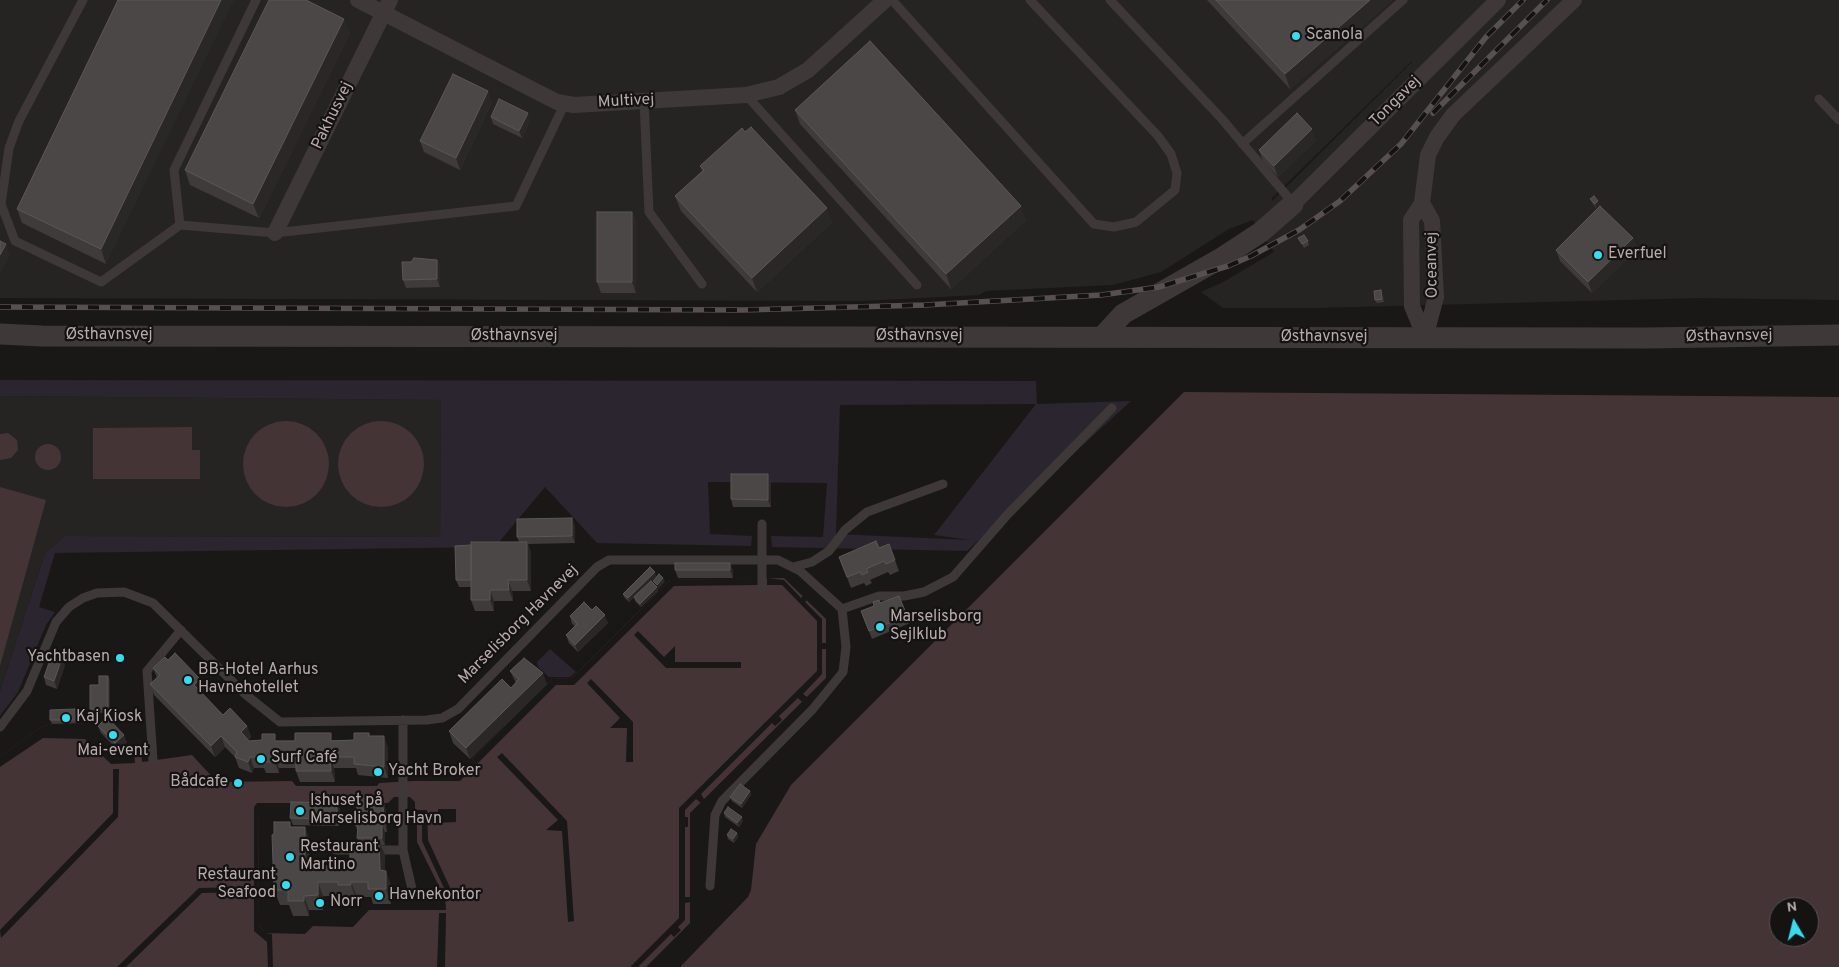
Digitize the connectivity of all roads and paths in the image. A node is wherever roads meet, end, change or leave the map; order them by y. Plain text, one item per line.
1 (83, 0) edge
2 (256, 0) edge
3 (358, 0) edge
4 (885, 0) edge
5 (892, 0) edge
6 (1030, 0) edge
7 (1110, 0) edge
8 (1402, 0) edge
9 (1498, 0) edge
10 (1574, 0) edge
11 (387, 6) edge
12 (746, 95) junction
13 (1819, 99) dead end
14 (644, 101) junction
15 (565, 103) junction
16 (1839, 120) edge
17 (1242, 144) junction
18 (1422, 203) junction
19 (1293, 204) junction
20 (180, 225) junction
21 (275, 233) junction
22 (702, 284) dead end
23 (917, 285) dead end
24 (0, 334) edge
25 (1839, 335) edge
26 (1102, 337) junction
27 (1425, 338) junction
28 (1112, 408) dead end
29 (943, 484) dead end
30 (762, 524) dead end
31 (762, 558) junction
32 (793, 567) junction
33 (762, 589) dead end
34 (842, 609) junction
35 (181, 630) junction
36 (403, 720) junction
37 (0, 727) edge
38 (153, 760) dead end
39 (336, 850) dead end
40 (403, 850) junction
41 (710, 886) dead end
42 (412, 889) dead end

1 - 20 lane
2 - 20 lane
3 - 11 street, Multivej
4 - 12 street, Multivej
5 - 6 lane
7 - 17 lane
8 - 17 lane
9 - 19 street, Tongavej
10 - 18 street, Oceanvej
11 - 15 street, Multivej
11 - 21 street, Pakhusvej
12 - 14 street, Multivej
12 - 23 lane
13 - 16 lane
14 - 15 street, Multivej
14 - 22 lane
15 - 21 lane
17 - 19 lane
18 - 27 street, Oceanvej
18 - 27 street, Oceanvej
19 - 26 street
20 - 21 lane
24 - 26 street, Østhavnsvej
25 - 27 street, Østhavnsvej
26 - 27 street, Østhavnsvej
28 - 34 lane
29 - 32 lane
30 - 31 lane
31 - 32 lane, Marselisborg Havnevej
31 - 33 lane
31 - 36 lane, Marselisborg Havnevej
32 - 34 lane, Marselisborg Havnevej
34 - 41 lane
35 - 36 lane, Marselisborg Havnevej
35 - 37 lane, Marselisborg Havnevej
35 - 38 lane
36 - 40 lane
39 - 40 lane
40 - 42 lane

